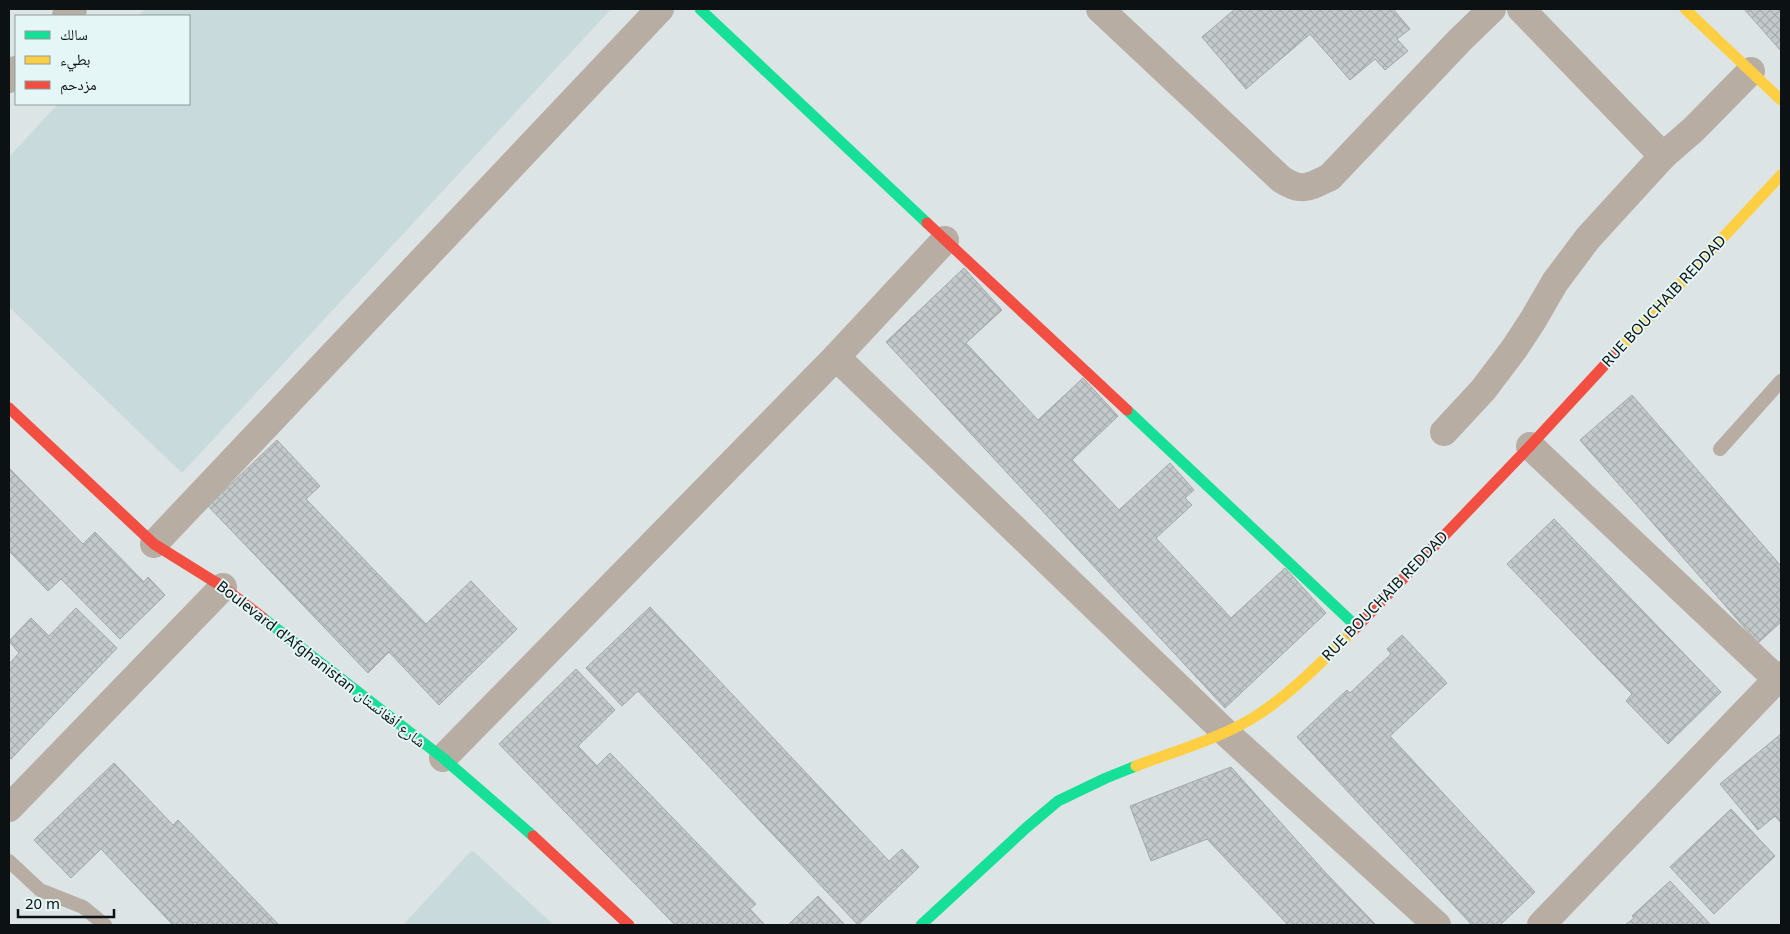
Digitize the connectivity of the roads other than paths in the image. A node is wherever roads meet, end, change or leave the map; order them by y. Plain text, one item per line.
1 (660, 9) edge
2 (700, 9) edge
3 (1100, 9) edge
4 (1492, 9) edge
5 (1521, 9) edge
6 (1686, 9) edge
7 (1751, 71) junction
8 (1781, 100) edge
9 (1663, 156) junction
10 (1781, 175) edge
11 (946, 240) junction
12 (836, 357) junction
13 (1781, 381) edge
14 (9, 408) edge
15 (1444, 432) dead end
16 (1530, 446) junction
17 (1720, 449) dead end
18 (154, 544) junction
19 (223, 587) junction
20 (1357, 628) junction
21 (1780, 679) edge
22 (1225, 732) junction
23 (443, 758) junction
24 (9, 808) edge
25 (9, 862) edge
26 (105, 925) edge
27 (629, 925) edge
28 (922, 925) edge
29 (1437, 925) edge
30 (1540, 925) edge

1 - 18 street
2 - 11 street
3 - 4 street
5 - 9 street
6 - 7 street
7 - 8 street
7 - 9 street
9 - 15 street
10 - 16 street, RUE BOUCHAIB REDDAD
11 - 12 street
11 - 20 street
12 - 22 street
12 - 23 street
13 - 17 lane
14 - 18 street, Boulevard d'Afghanistan شارع أفغانستان
16 - 20 street, RUE BOUCHAIB REDDAD
16 - 21 street
18 - 19 street, Boulevard d'Afghanistan شارع أفغانستان
19 - 23 street, Boulevard d'Afghanistan شارع أفغانستان
19 - 24 street
20 - 22 street, RUE BOUCHAIB REDDAD
21 - 30 street
22 - 28 street, RUE BOUCHAIB REDDAD
22 - 29 street
23 - 27 street, Boulevard d'Afghanistan شارع أفغانستان
25 - 26 lane

